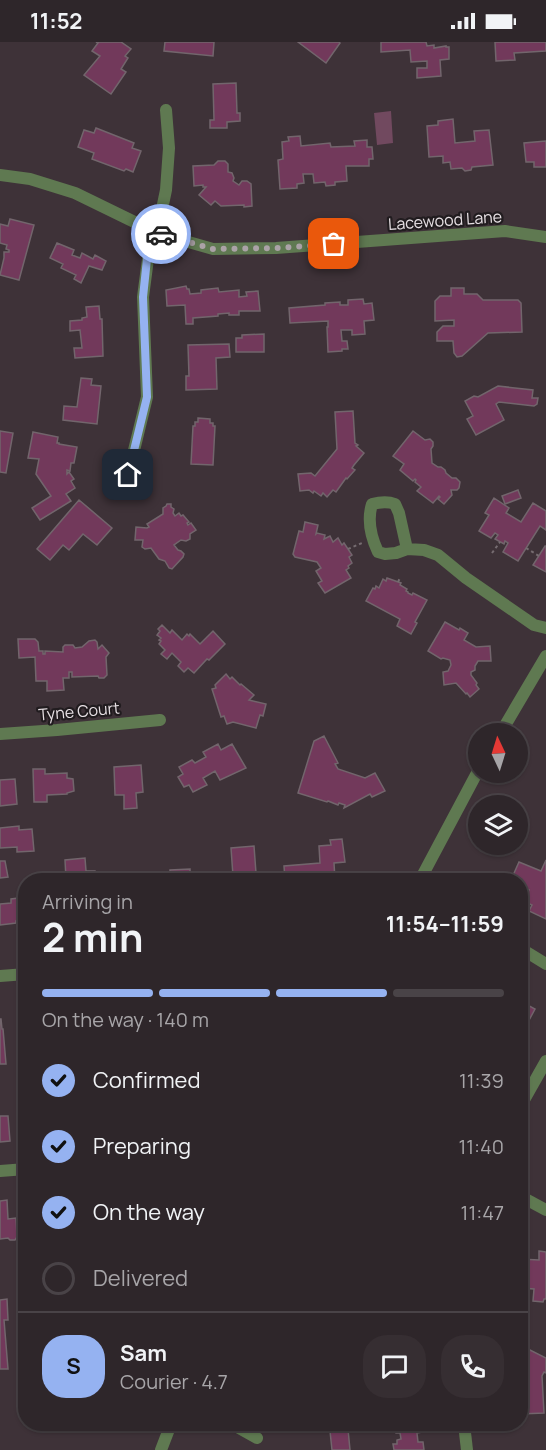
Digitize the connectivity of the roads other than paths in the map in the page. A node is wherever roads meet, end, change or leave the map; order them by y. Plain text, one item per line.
1 (166, 110) dead end
2 (0, 175) edge
3 (157, 233) junction
4 (546, 237) edge
5 (128, 475) dead end
6 (407, 549) junction
7 (546, 627) edge
8 (546, 656) edge
9 (160, 720) dead end
10 (506, 723) edge
11 (0, 734) edge
12 (472, 783) edge
13 (424, 873) edge
14 (528, 953) edge
15 (546, 964) edge
16 (18, 975) edge
17 (0, 976) edge
18 (546, 1061) edge
19 (528, 1093) edge
20 (18, 1170) edge
21 (0, 1171) edge
22 (528, 1200) edge
23 (546, 1210) edge
24 (168, 1431) edge
25 (244, 1431) edge
26 (465, 1431) edge
27 (257, 1438) dead end
28 (161, 1450) edge
29 (467, 1450) edge

1 - 3 street
2 - 3 street, Lacewood Lane
3 - 4 street, Lacewood Lane
3 - 5 street
6 - 6 street
6 - 7 street
8 - 10 street
9 - 11 street, Tyne Court
12 - 13 street
14 - 15 street
16 - 17 street
18 - 19 street
20 - 21 street
22 - 23 street
24 - 28 street
25 - 27 street
26 - 29 street

